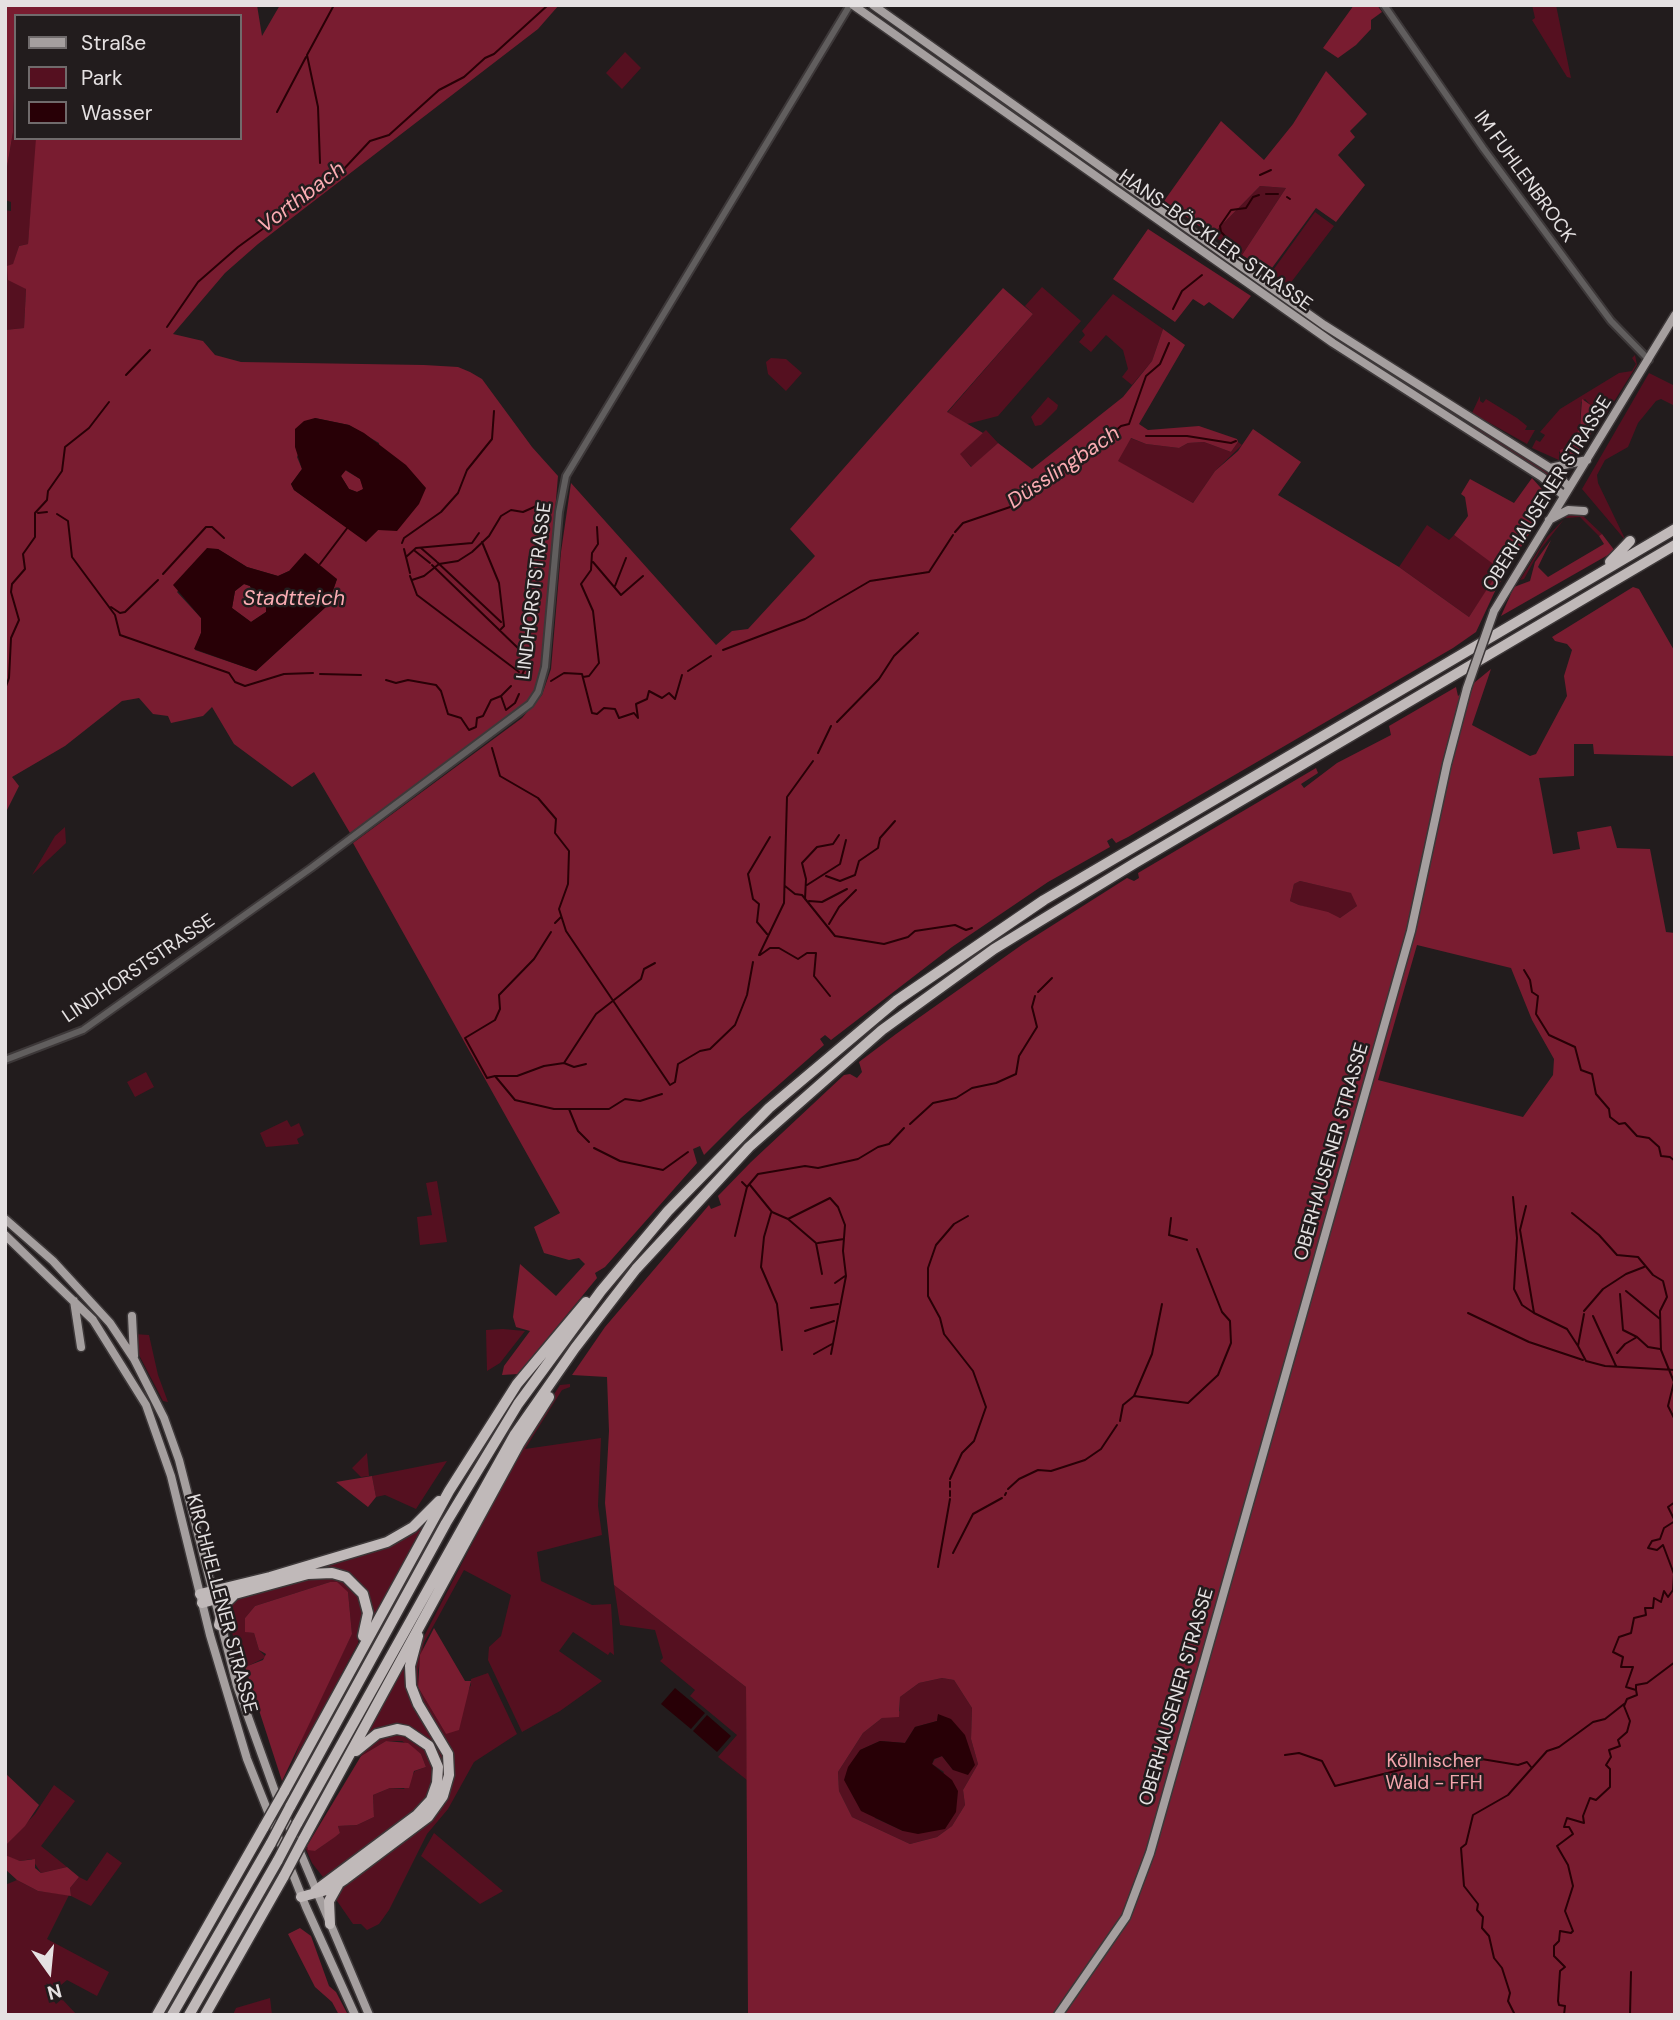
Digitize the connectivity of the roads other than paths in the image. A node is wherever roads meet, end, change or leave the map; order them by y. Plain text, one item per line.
1 (851, 5) edge
2 (873, 5) edge
3 (1384, 5) edge
4 (1675, 315) edge
5 (1648, 360) junction
6 (1587, 460) junction
7 (1550, 468) junction
8 (1569, 487) junction
9 (1563, 495) junction
10 (1584, 511) dead end
11 (1546, 522) junction
12 (1675, 529) edge
13 (1630, 541) dead end
14 (1675, 545) edge
15 (1603, 570) junction
16 (5, 1060) edge
17 (5, 1219) edge
18 (5, 1235) edge
19 (601, 1291) junction
20 (71, 1295) junction
21 (132, 1316) dead end
22 (81, 1347) dead end
23 (575, 1348) junction
24 (134, 1359) junction
25 (449, 1491) junction
26 (440, 1591) junction
27 (236, 1594) junction
28 (206, 1597) junction
29 (219, 1625) junction
30 (347, 1674) junction
31 (260, 1788) junction
32 (331, 1789) junction
33 (282, 1801) junction
34 (339, 1884) junction
35 (315, 1891) junction
36 (301, 1897) junction
37 (330, 1924) junction
38 (157, 2015) edge
39 (172, 2015) edge
40 (189, 2015) edge
41 (205, 2015) edge
42 (355, 2015) edge
43 (369, 2015) edge
44 (1058, 2015) edge

1 - 9 main road, HANS-BÖCKLER-STRASSE
1 - 16 street, LINDHORSTSTRASSE
2 - 7 main road, HANS-BÖCKLER-STRASSE
3 - 5 street, IM FUHLENBROCK
4 - 5 main road, OBERHAUSENER STRASSE
5 - 6 main road, OBERHAUSENER STRASSE
6 - 7 main road
6 - 8 main road, OBERHAUSENER STRASSE
7 - 8 main road, HANS-BÖCKLER-STRASSE
8 - 9 main road, OBERHAUSENER STRASSE
9 - 11 main road, OBERHAUSENER STRASSE
10 - 11 main road
11 - 44 main road, OBERHAUSENER STRASSE, bridge
12 - 15 highway
13 - 15 highway
14 - 23 highway
15 - 19 highway
17 - 24 main road, KIRCHHELLENER STRASSE
18 - 20 main road, KIRCHHELLENER STRASSE
19 - 25 highway
19 - 33 highway
20 - 22 main road
20 - 28 main road, KIRCHHELLENER STRASSE
21 - 24 main road
23 - 26 highway
23 - 40 highway, bridge
24 - 28 main road, KIRCHHELLENER STRASSE
25 - 28 highway
25 - 30 highway
26 - 32 highway
26 - 34 highway
27 - 28 highway
27 - 29 highway
27 - 30 highway
28 - 29 main road, KIRCHHELLENER STRASSE
28 - 31 main road, KIRCHHELLENER STRASSE
29 - 33 main road, KIRCHHELLENER STRASSE
30 - 33 highway
31 - 33 main road, KIRCHHELLENER STRASSE
31 - 36 main road, KIRCHHELLENER STRASSE
32 - 35 highway
32 - 41 highway, bridge
33 - 35 main road, KIRCHHELLENER STRASSE
33 - 38 highway, bridge
33 - 39 highway, bridge
34 - 35 highway
34 - 37 highway
35 - 36 highway
35 - 37 main road, KIRCHHELLENER STRASSE
36 - 42 main road, KIRCHHELLENER STRASSE
37 - 43 main road, KIRCHHELLENER STRASSE

